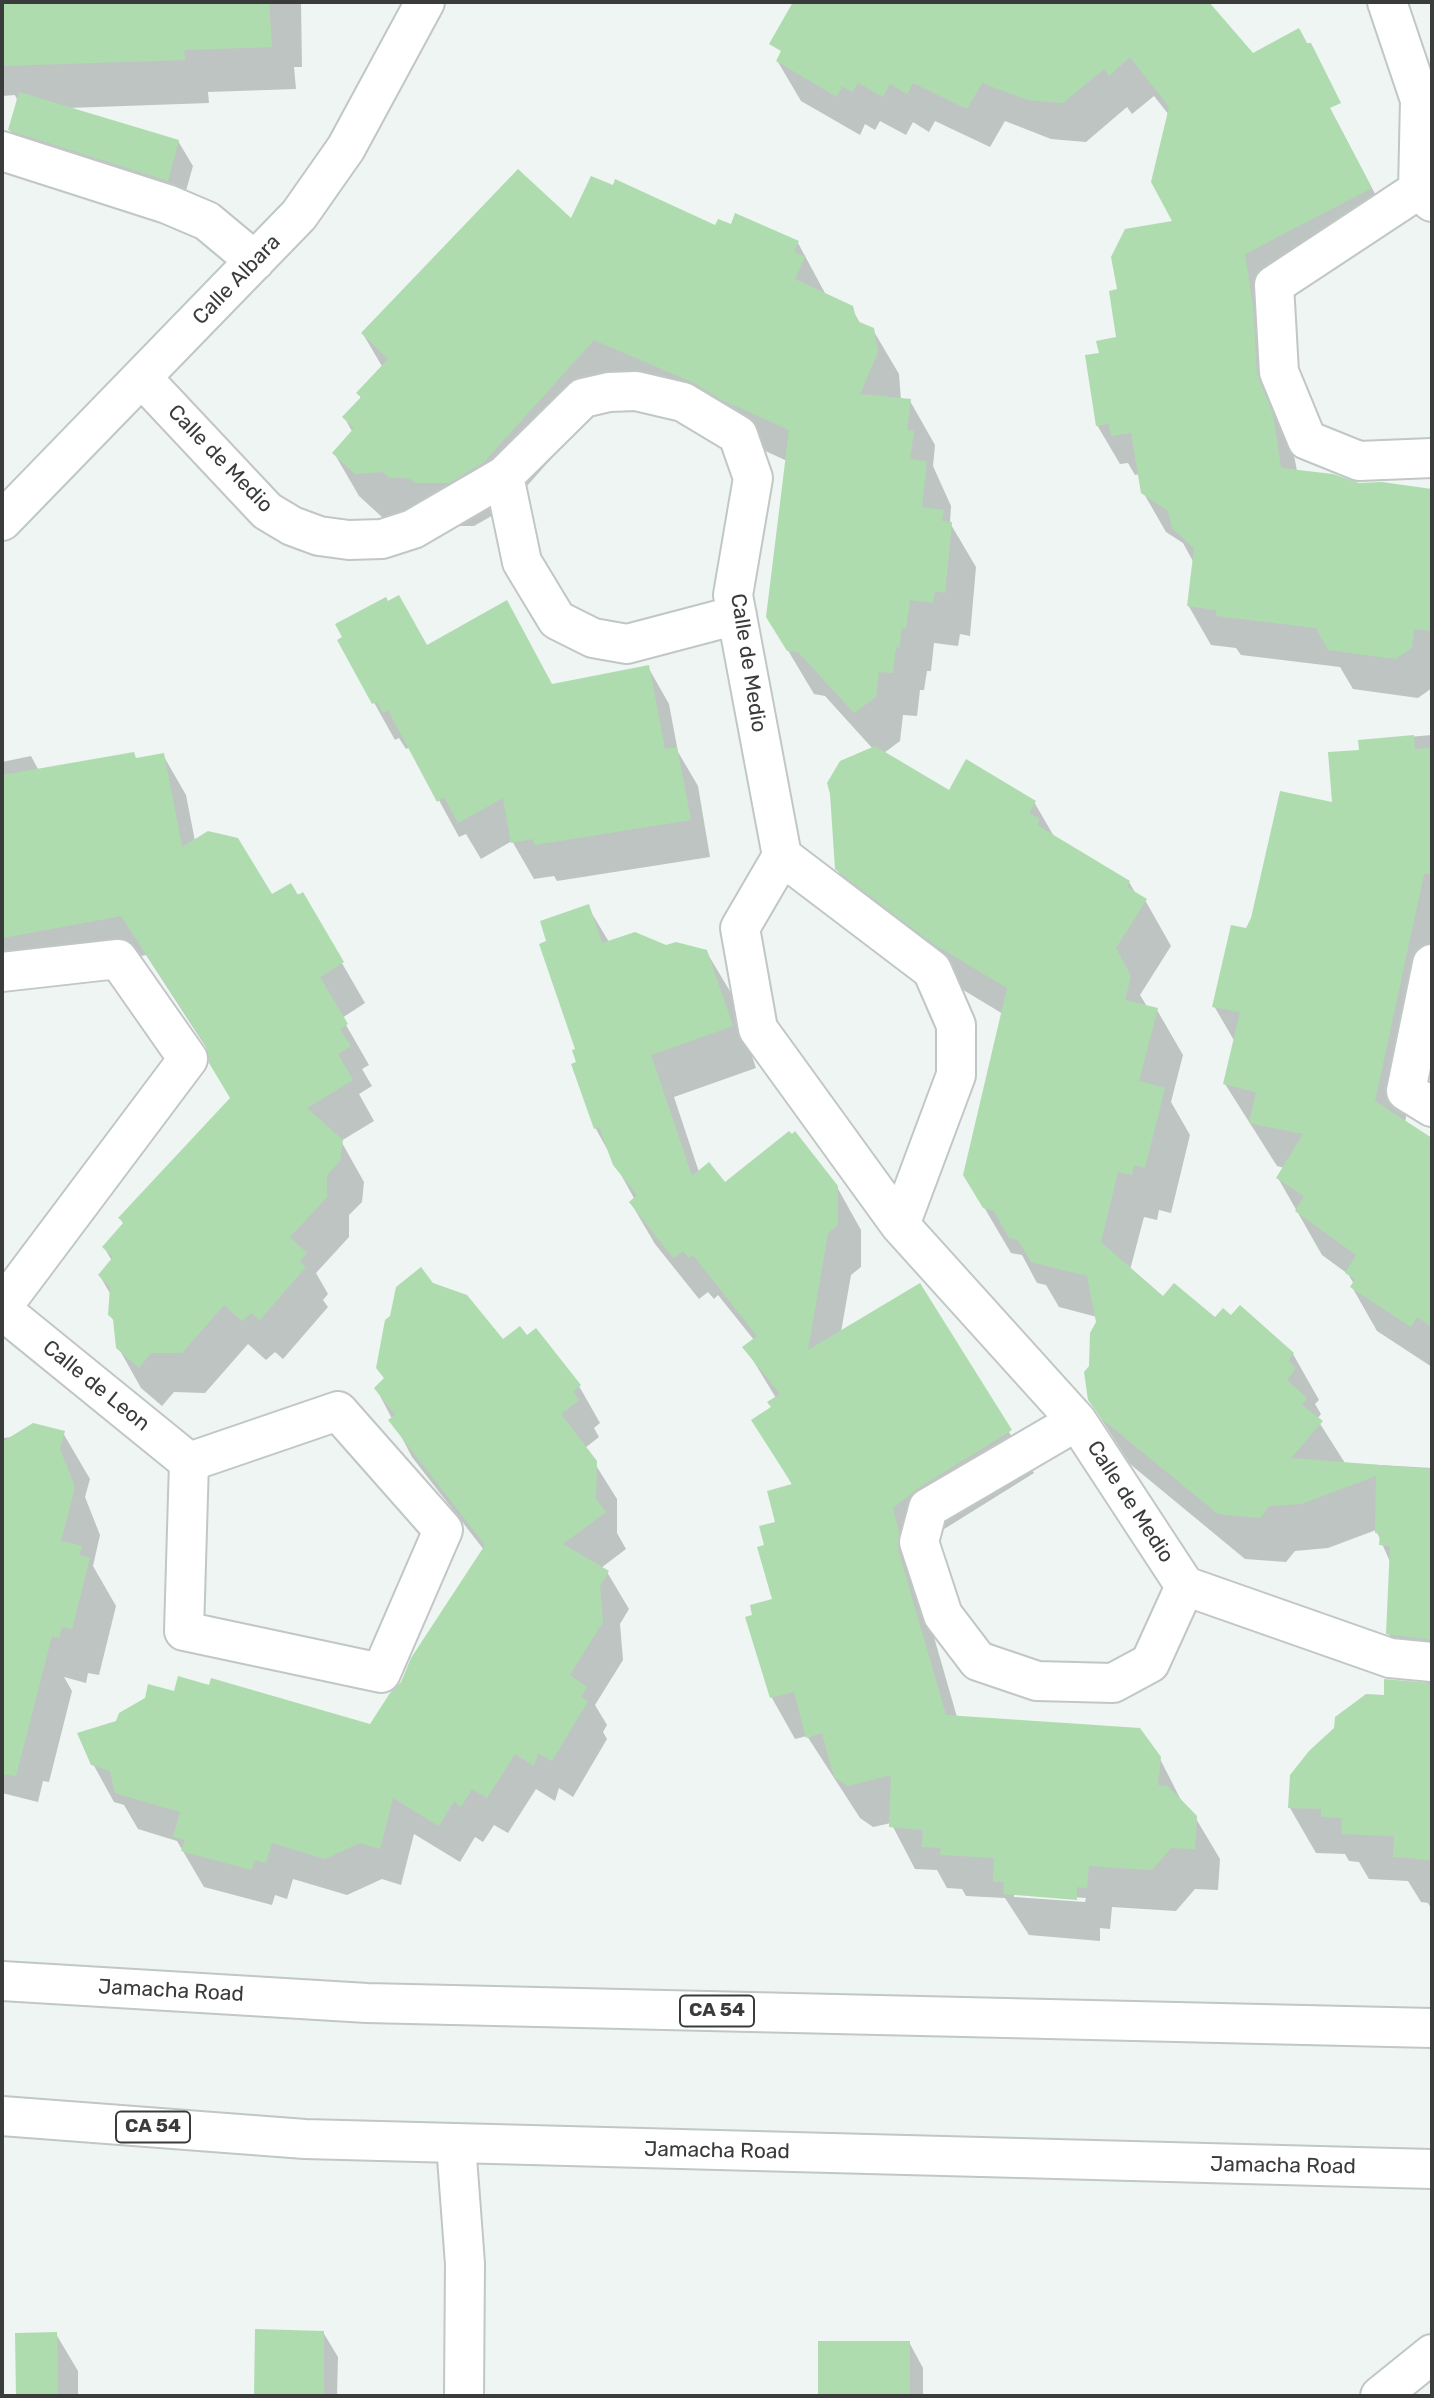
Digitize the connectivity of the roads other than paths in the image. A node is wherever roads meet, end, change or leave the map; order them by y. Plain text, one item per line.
1 (425, 2) edge
2 (1387, 2) edge
3 (2, 151) edge
4 (1425, 196) edge
5 (255, 261) junction
6 (143, 379) junction
7 (1432, 458) edge
8 (504, 476) junction
9 (2, 522) edge
10 (737, 615) junction
11 (782, 856) junction
12 (1432, 964) edge
13 (2, 972) edge
14 (1432, 1107) edge
15 (900, 1225) junction
16 (2, 1308) edge
17 (1077, 1421) junction
18 (190, 1462) junction
19 (1185, 1586) junction
20 (1432, 1662) edge
21 (2, 1981) edge
22 (1432, 2028) edge
23 (2, 2116) edge
24 (456, 2144) junction
25 (1432, 2169) edge
26 (1432, 2354) edge
27 (464, 2396) edge
28 (1380, 2396) edge

1 - 5 street, Calle Albara
2 - 4 street
3 - 5 street
4 - 7 street
5 - 6 street, Calle Albara
6 - 8 street, Calle de Medio
6 - 9 street, Calle Albara
8 - 10 street
8 - 10 street, Calle de Medio
10 - 11 street, Calle de Medio
11 - 15 street, Calle de Medio
11 - 15 street
12 - 14 street
13 - 16 street
15 - 17 street, Calle de Medio
16 - 18 street, Calle de Leon
17 - 19 street, Calle de Medio
17 - 19 street
18 - 18 street
19 - 20 street, Calle de Medio
21 - 22 street, Jamacha Road / CA 54
23 - 24 street, Jamacha Road / CA 54
24 - 25 street, Jamacha Road / CA 54
24 - 27 street
26 - 28 street

